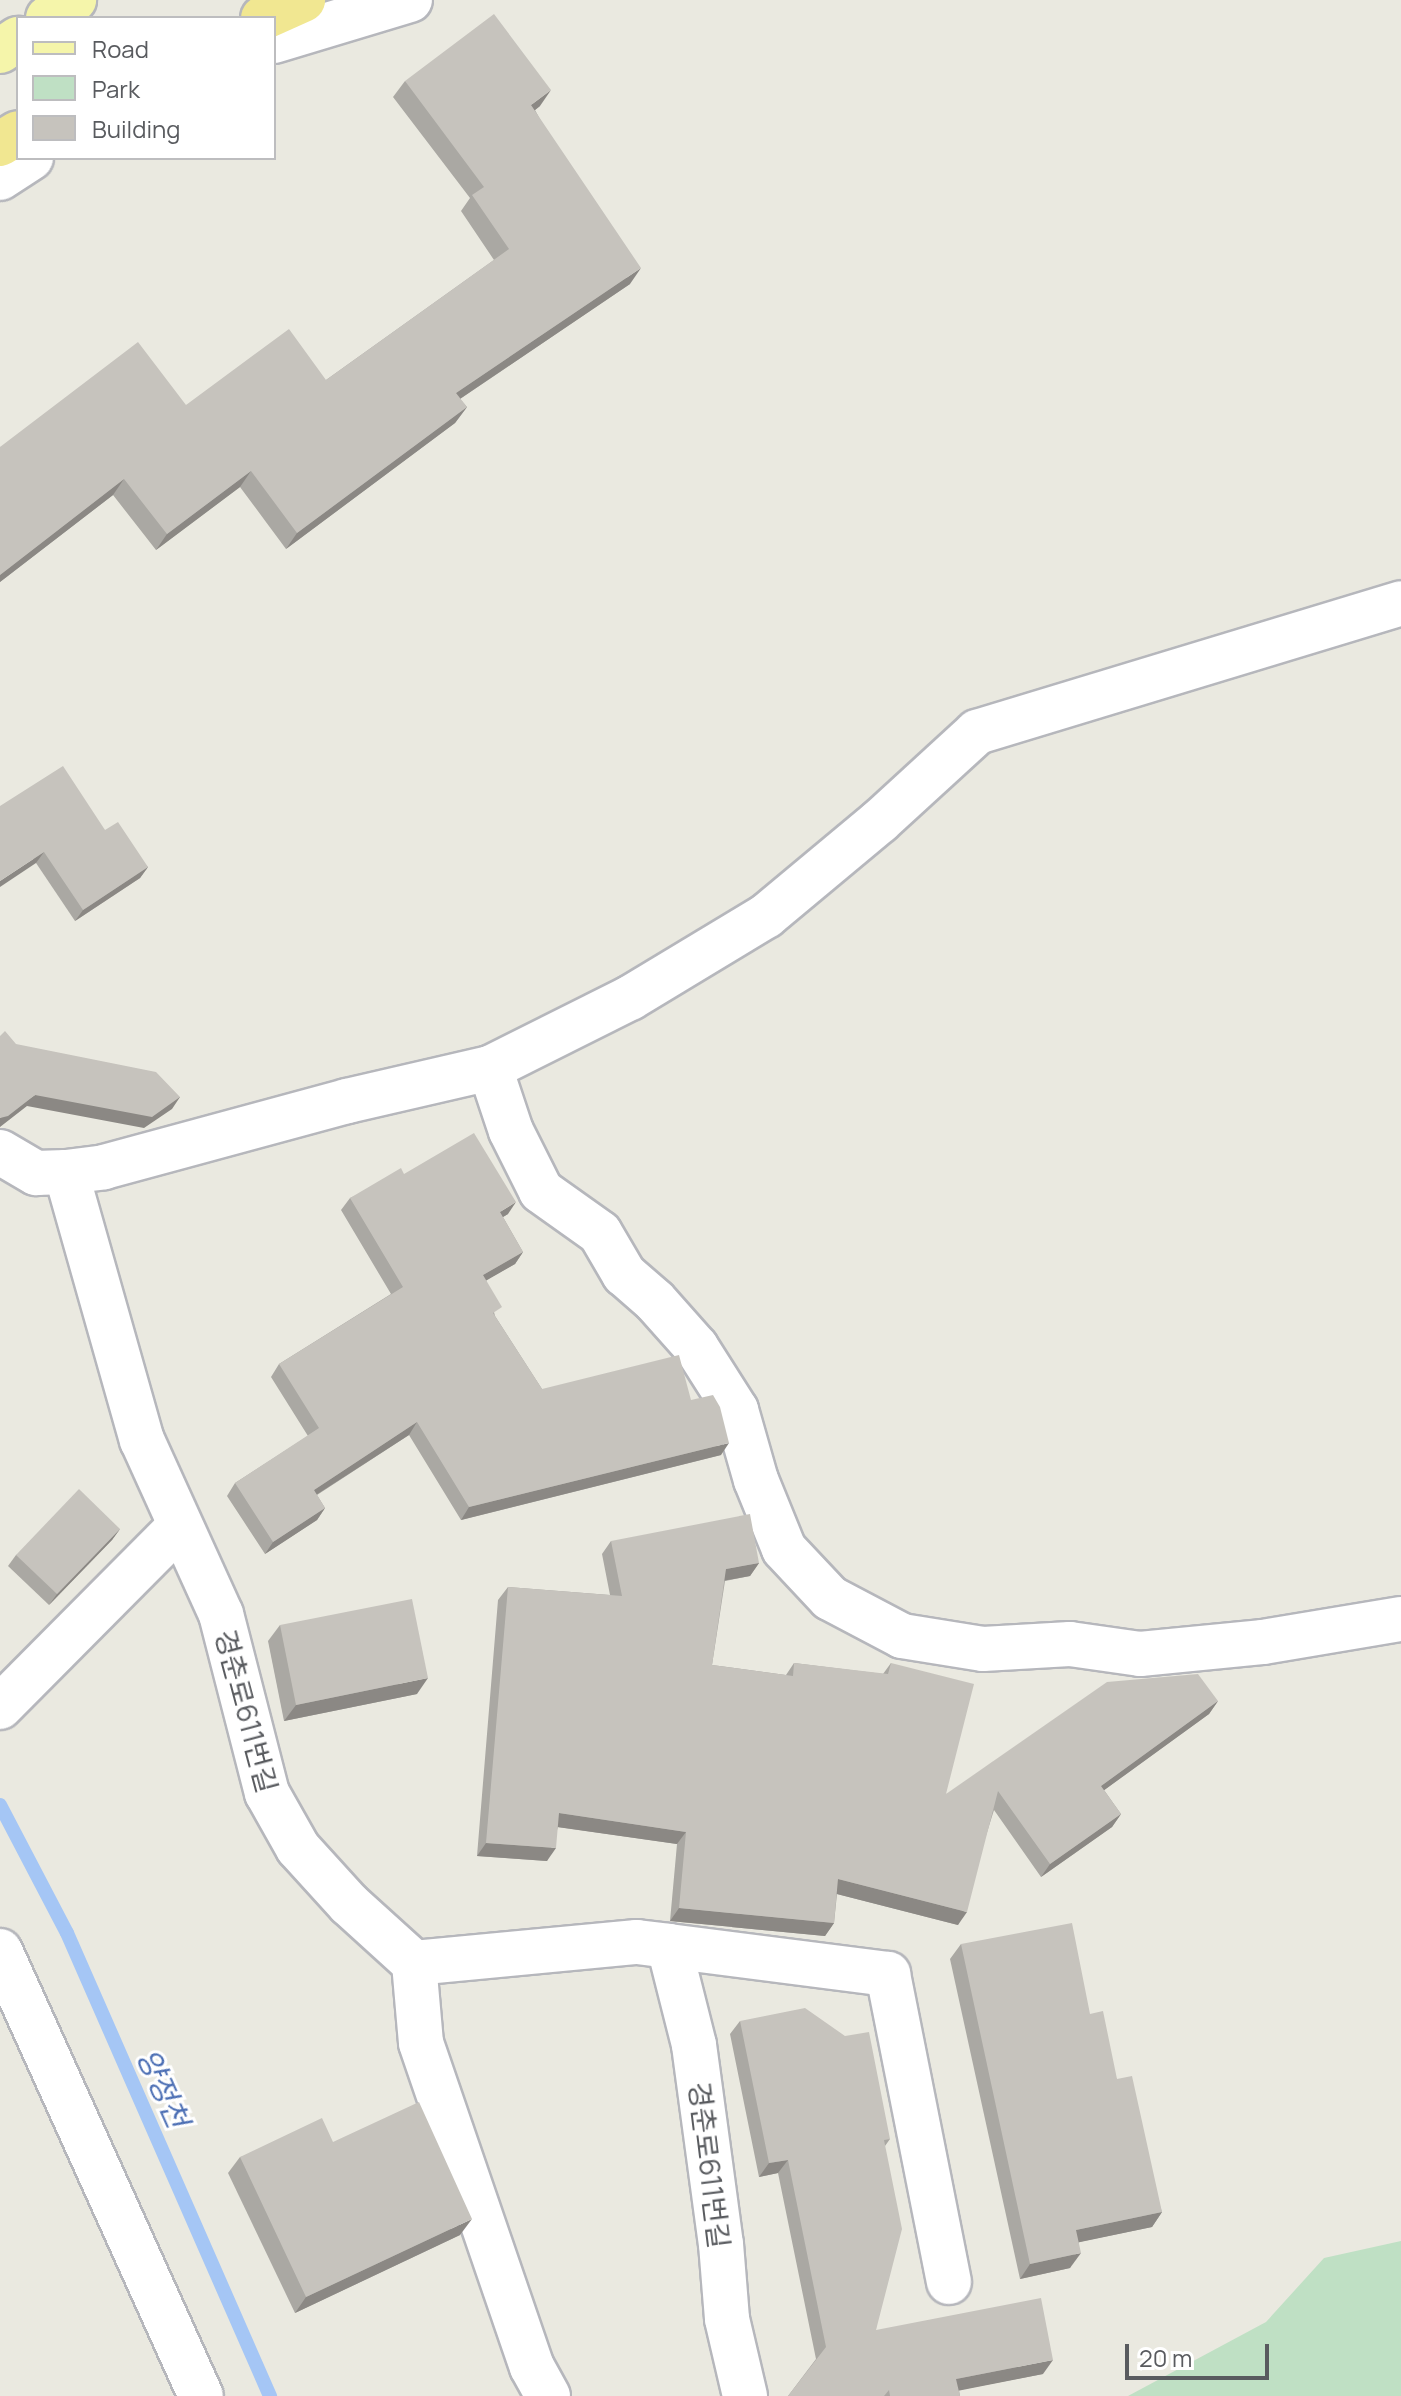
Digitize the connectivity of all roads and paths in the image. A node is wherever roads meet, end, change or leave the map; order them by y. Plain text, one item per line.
1 (74, 0) edge
2 (303, 0) edge
3 (410, 0) edge
4 (51, 16) edge
5 (267, 16) edge
6 (276, 40) edge
7 (28, 160) edge
8 (0, 178) edge
9 (1401, 603) edge
10 (490, 1068) junction
11 (0, 1152) edge
12 (66, 1172) junction
13 (180, 1526) junction
14 (1401, 1619) edge
15 (0, 1707) edge
16 (669, 1946) junction
17 (0, 1951) edge
18 (414, 1963) junction
19 (949, 2282) dead end
20 (201, 2396) edge
21 (548, 2396) edge
22 (745, 2396) edge

1 - 4 main road
2 - 5 highway
3 - 6 street
7 - 8 street
9 - 10 street
10 - 12 street
10 - 14 street
11 - 12 street
12 - 13 street, 경춘로611번길
13 - 15 street
13 - 18 street, 경춘로611번길
16 - 18 street
16 - 19 street
16 - 22 street, 경춘로611번길
17 - 20 street
18 - 21 street

